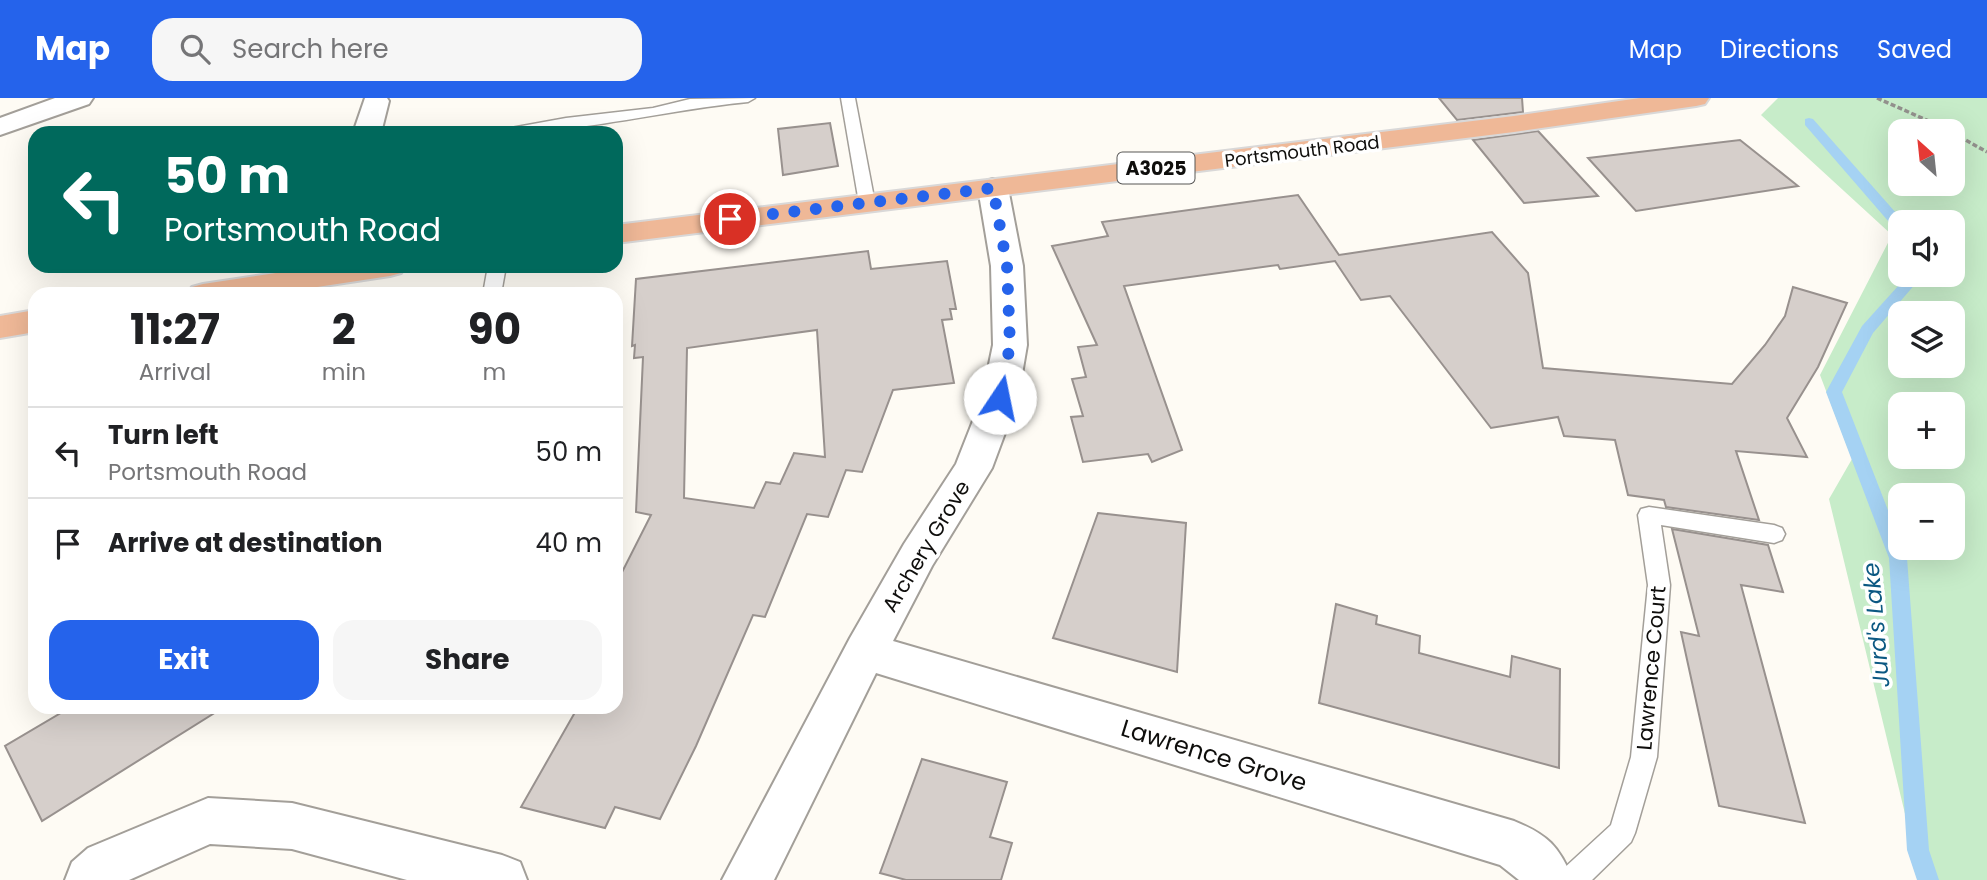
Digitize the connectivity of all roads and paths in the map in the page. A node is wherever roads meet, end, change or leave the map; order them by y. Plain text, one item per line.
1 (80, 98) edge
2 (748, 98) edge
3 (848, 98) edge
4 (1696, 98) edge
5 (1877, 98) edge
6 (376, 102) dead end
7 (1929, 119) edge
8 (370, 126) edge
9 (544, 126) edge
10 (0, 127) edge
11 (1965, 139) edge
12 (1987, 152) edge
13 (993, 188) junction
14 (867, 203) junction
15 (623, 233) edge
16 (317, 273) edge
17 (241, 287) edge
18 (28, 322) edge
19 (0, 327) edge
20 (1774, 534) dead end
21 (865, 651) junction
22 (90, 880) edge
23 (502, 880) edge
24 (747, 880) edge
25 (1548, 880) edge
26 (1572, 880) edge

1 - 10 street
2 - 9 lane
3 - 14 lane
4 - 13 main road, Portsmouth Road / A3025
5 - 7 path
6 - 8 street
11 - 12 path
13 - 14 main road, Portsmouth Road / A3025
13 - 21 street, Archery Grove
14 - 15 main road, Portsmouth Road / A3025
16 - 17 main road
18 - 19 main road
20 - 26 lane, Lawrence Court
21 - 24 street, Archery Grove
21 - 25 street, Lawrence Grove
22 - 23 street

